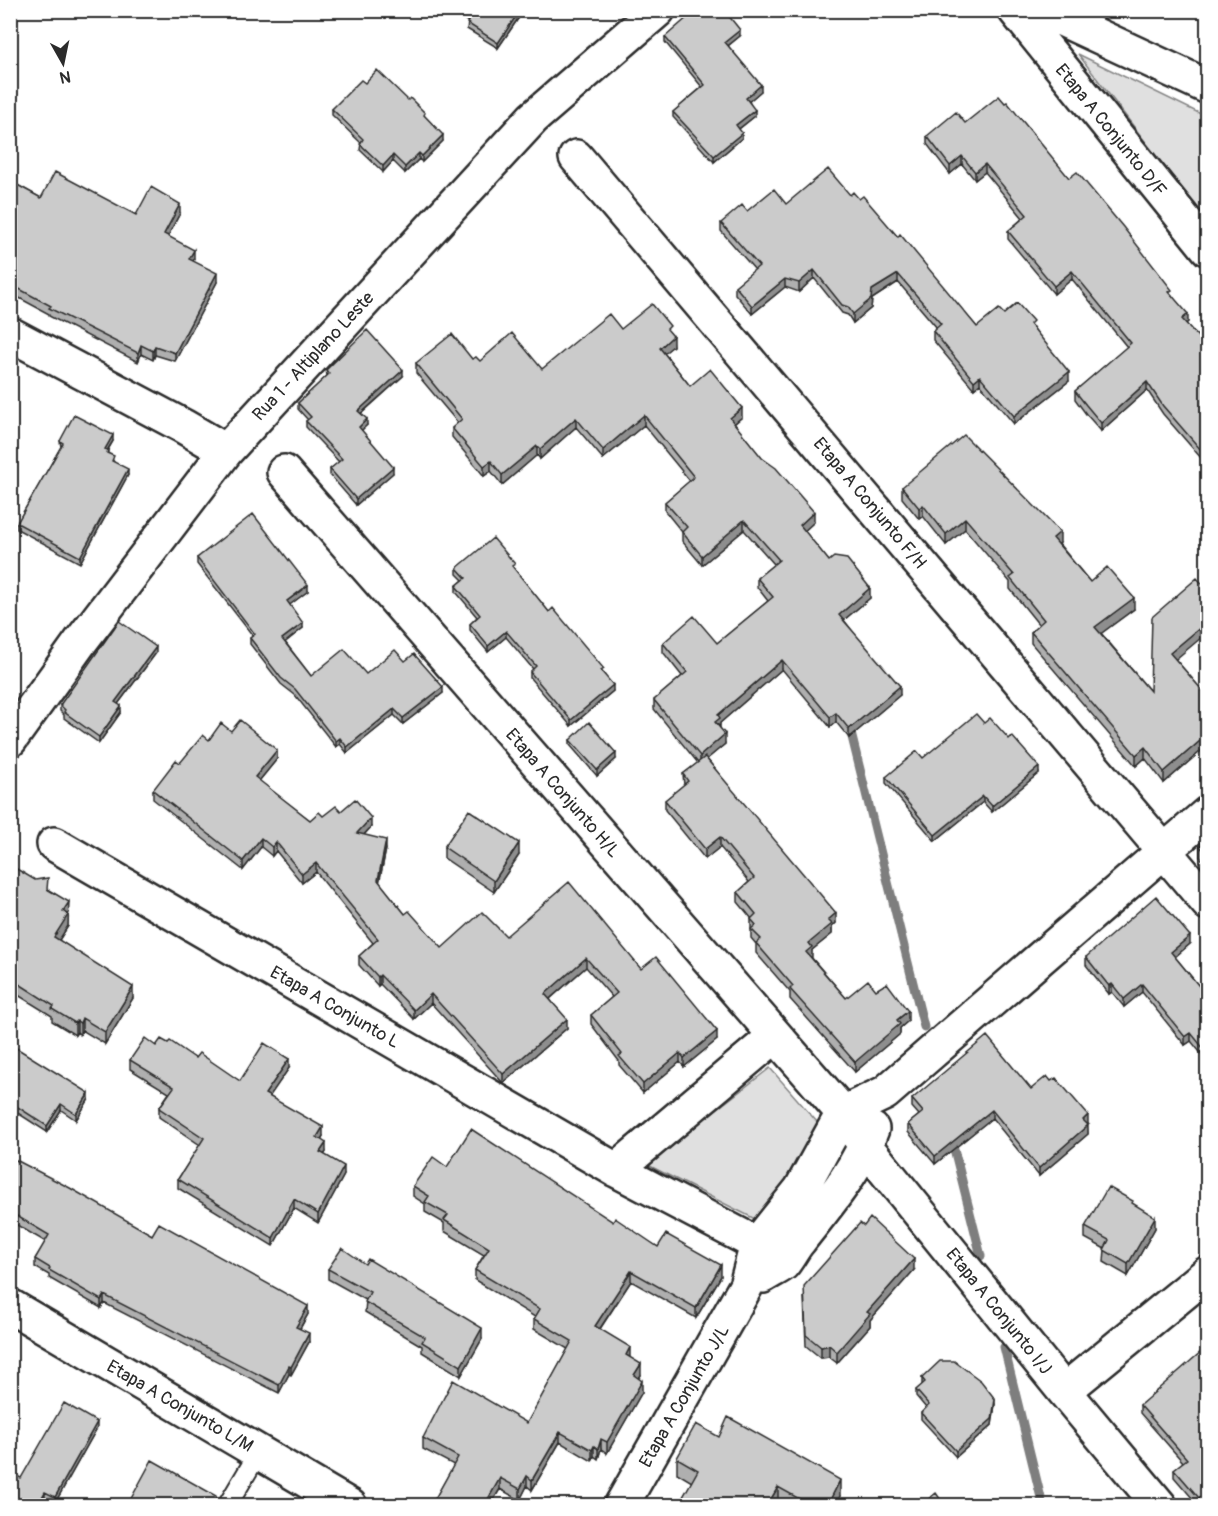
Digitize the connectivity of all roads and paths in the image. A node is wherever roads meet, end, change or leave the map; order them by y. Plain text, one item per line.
1 (658, 10) edge
2 (1015, 10) edge
3 (1042, 10) edge
4 (1208, 87) edge
5 (576, 157) dead end
6 (1208, 249) edge
7 (10, 334) edge
8 (226, 451) junction
9 (284, 472) dead end
10 (10, 740) edge
11 (1208, 813) edge
12 (54, 844) dead end
13 (1164, 850) junction
14 (1208, 903) edge
15 (775, 1036) junction
16 (885, 1093) junction
17 (843, 1113) junction
18 (866, 1147) junction
19 (616, 1170) junction
20 (757, 1244) junction
21 (783, 1264) junction
22 (1208, 1273) edge
23 (746, 1286) junction
24 (10, 1306) edge
25 (1064, 1391) junction
26 (259, 1452) junction
27 (227, 1506) edge
28 (350, 1506) edge
29 (621, 1506) edge
30 (1160, 1506) edge

1 - 8 street, Rua 1 - Altiplano Leste
2 - 6 street, Etapa A Conjunto D/F
3 - 4 street
5 - 13 street, Etapa A Conjunto F/H
7 - 8 street
8 - 10 street, Rua 1 - Altiplano Leste
9 - 15 street, Etapa A Conjunto H/L
11 - 13 street
12 - 19 street, Etapa A Conjunto L
13 - 14 street, Etapa A Conjunto F/H
13 - 16 street
15 - 17 street, Etapa A Conjunto H/L
15 - 19 street
16 - 17 street
16 - 18 street, Etapa A Conjunto J/L
17 - 18 street, Etapa A Conjunto I/J
17 - 20 street, Etapa A Conjunto J/L
18 - 21 street, Etapa A Conjunto J/L
18 - 25 street, Etapa A Conjunto I/J
19 - 20 street, Etapa A Conjunto L
20 - 21 street, Etapa A Conjunto L
20 - 23 street, Etapa A Conjunto J/L
21 - 23 street, Etapa A Conjunto J/L
22 - 25 street
23 - 29 street, Etapa A Conjunto J/L
24 - 26 street, Etapa A Conjunto L/M
25 - 30 street, Etapa A Conjunto I/J
26 - 27 lane
26 - 28 street, Etapa A Conjunto L/M

